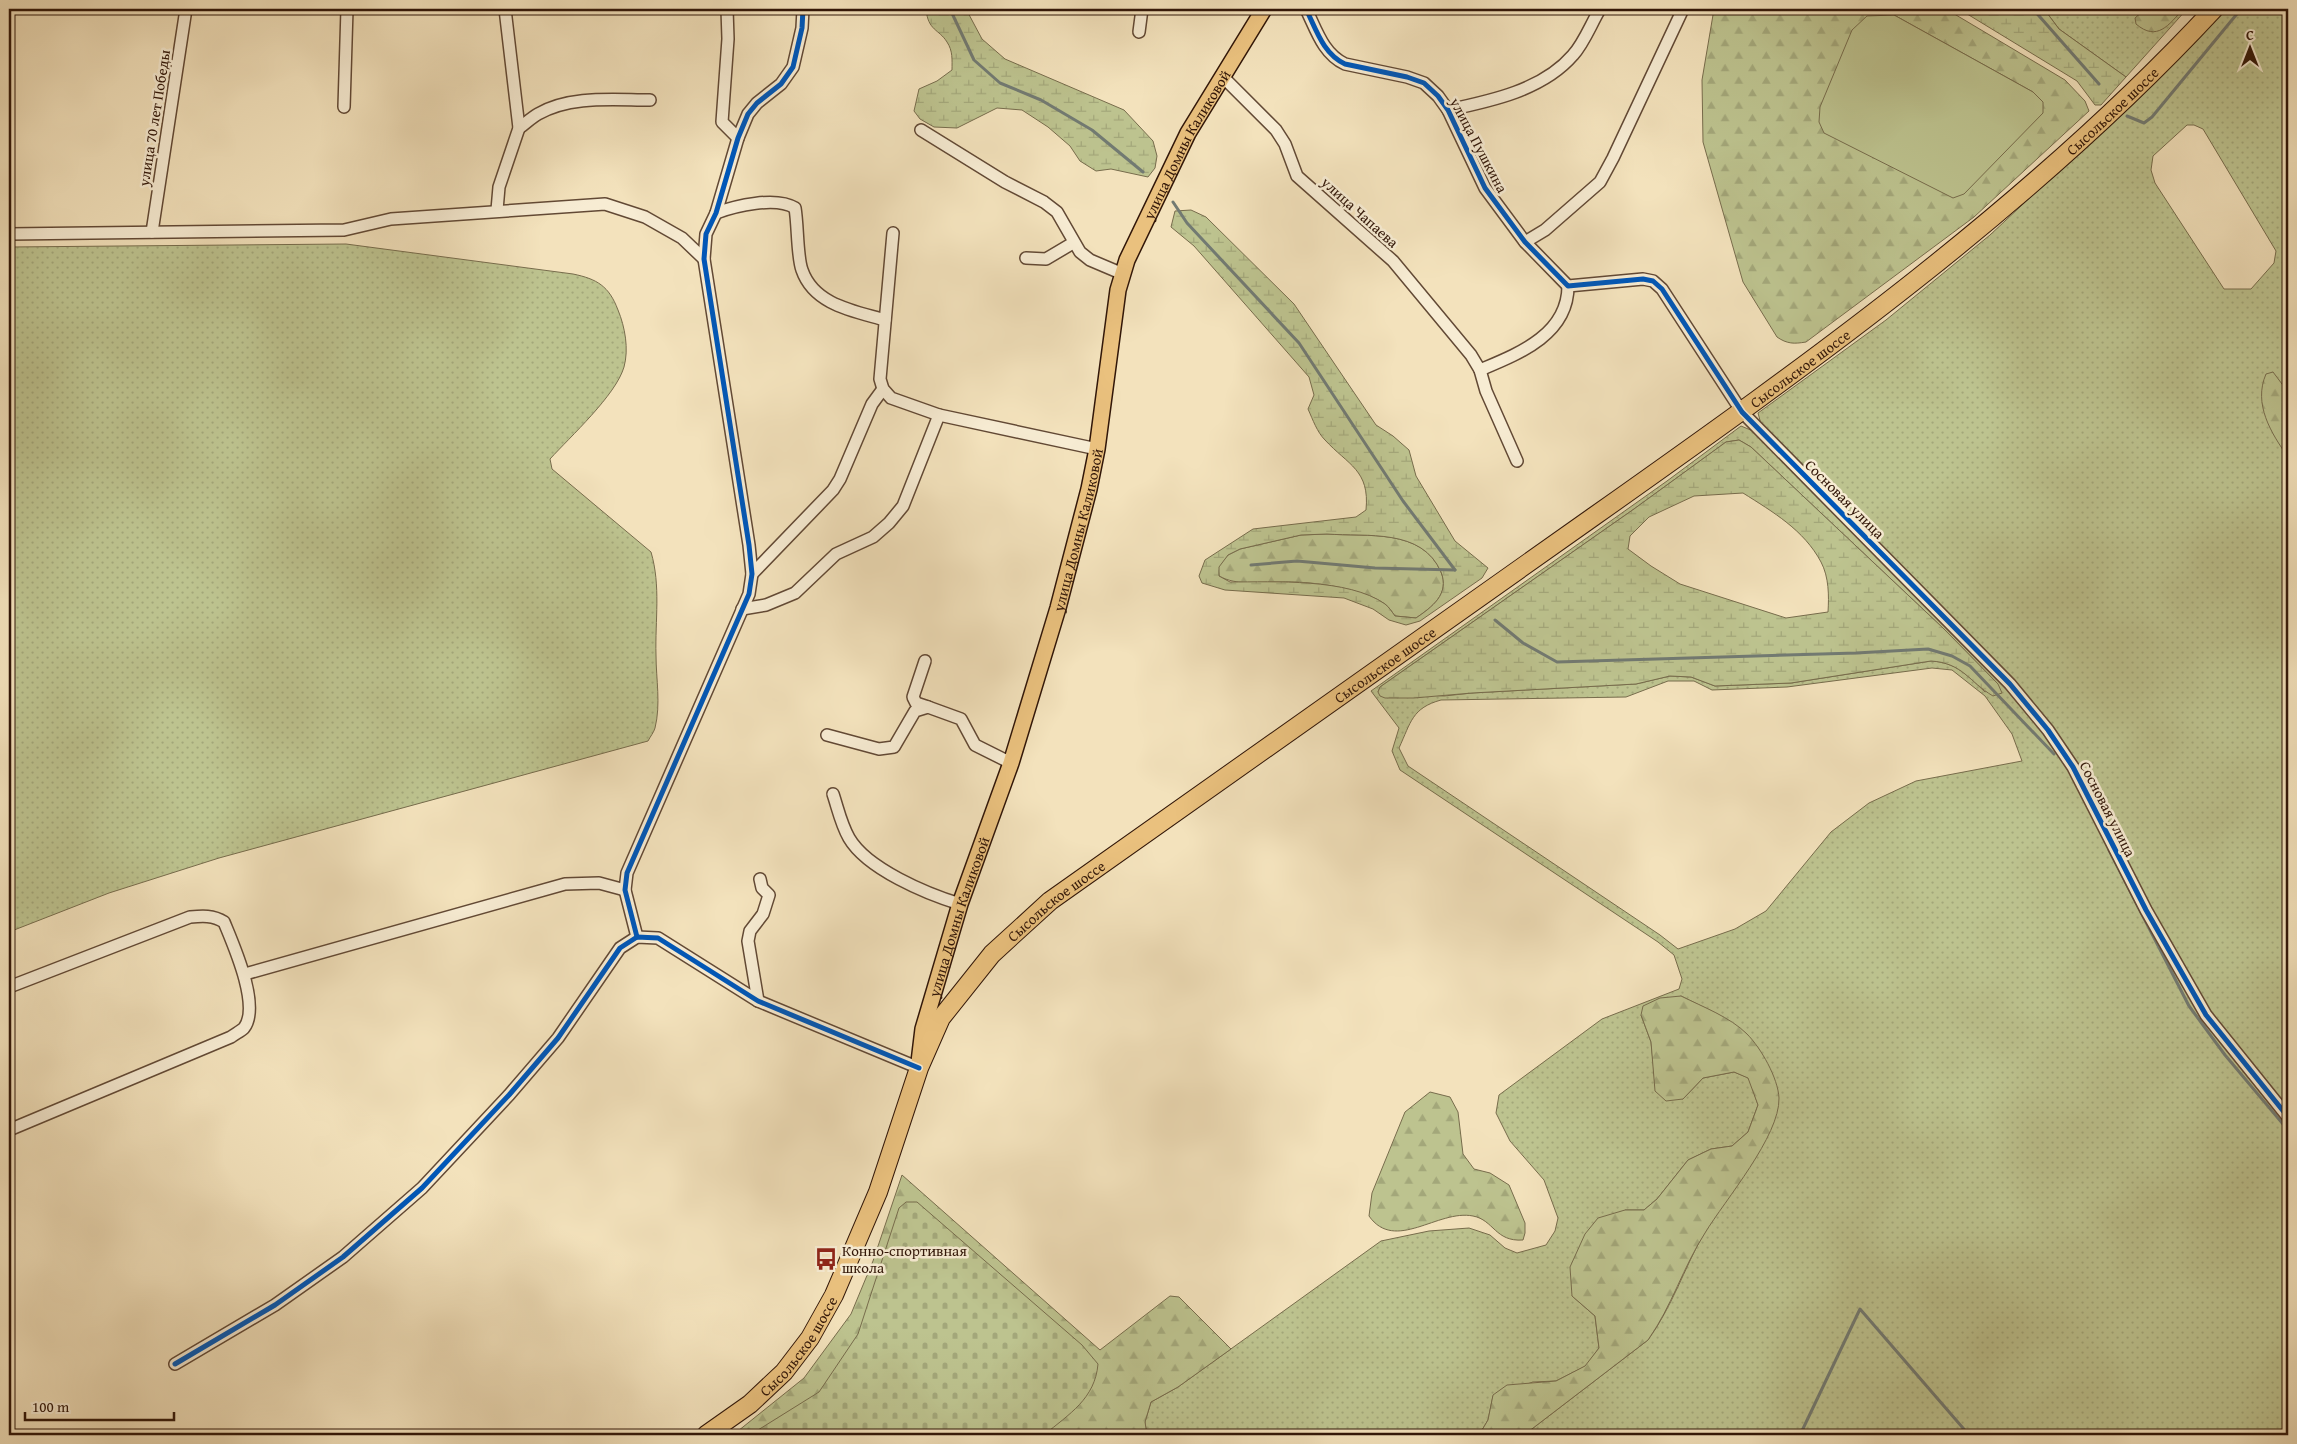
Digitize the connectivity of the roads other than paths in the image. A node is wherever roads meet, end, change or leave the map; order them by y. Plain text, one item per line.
1 (186, 9) edge
2 (347, 9) edge
3 (506, 9) edge
4 (727, 9) edge
5 (803, 9) edge
6 (1142, 9) edge
7 (1264, 9) edge
8 (1306, 9) edge
9 (1600, 9) edge
10 (1683, 9) edge
11 (2214, 9) edge
12 (1139, 32) dead end
13 (1222, 76) junction
14 (650, 100) dead end
15 (344, 108) dead end
16 (1448, 110) junction
17 (519, 128) junction
18 (921, 130) dead end
19 (738, 138) junction
20 (497, 210) junction
21 (716, 213) junction
22 (152, 232) junction
23 (893, 232) dead end
24 (9, 234) edge
25 (1525, 242) junction
26 (1073, 243) junction
27 (1026, 258) dead end
28 (704, 259) junction
29 (1123, 274) junction
30 (1568, 286) junction
31 (885, 320) junction
32 (1480, 370) junction
33 (883, 389) junction
34 (1742, 412) junction
35 (939, 415) junction
36 (1097, 449) junction
37 (1518, 461) dead end
38 (752, 574) junction
39 (742, 609) junction
40 (925, 661) dead end
41 (928, 707) junction
42 (827, 735) dead end
43 (1012, 763) junction
44 (834, 794) dead end
45 (760, 879) dead end
46 (624, 890) junction
47 (960, 904) junction
48 (637, 936) junction
49 (245, 974) junction
50 (9, 987) edge
51 (758, 1001) junction
52 (919, 1068) junction
53 (2288, 1117) edge
54 (9, 1130) edge
55 (175, 1364) dead end
56 (706, 1435) edge

1 - 22 street, улица 70 лет Победы
2 - 15 street
3 - 17 street
4 - 19 street
5 - 19 street
6 - 12 street
7 - 13 main road, улица Домны Каликовой
8 - 16 street, улица Пушкина
9 - 16 street
10 - 25 street
11 - 34 highway, Сысольское шоссе
13 - 29 main road, улица Домны Каликовой
13 - 32 street, улица Чапаева
14 - 17 street
16 - 25 street, улица Пушкина
17 - 20 street
18 - 26 street
19 - 21 street
20 - 22 street
20 - 28 street
21 - 28 street
21 - 31 street
22 - 24 street
23 - 31 street
25 - 30 street, улица Пушкина
26 - 27 street
26 - 29 street
28 - 38 street
29 - 36 main road, улица Домны Каликовой
30 - 32 street
30 - 34 street
31 - 33 street
32 - 37 street, улица Чапаева
33 - 35 street
33 - 38 street
34 - 52 highway, Сысольское шоссе
34 - 53 street, Сосновая улица
35 - 36 street
35 - 39 street
36 - 43 main road, улица Домны Каликовой
38 - 39 street
39 - 46 street
40 - 41 street
41 - 42 street
41 - 43 street
43 - 47 main road, улица Домны Каликовой
44 - 47 street
45 - 51 street
46 - 48 street
46 - 49 street
47 - 52 main road, улица Домны Каликовой
48 - 51 street
48 - 55 street
49 - 50 street
49 - 54 street
51 - 52 street
52 - 56 highway, Сысольское шоссе

